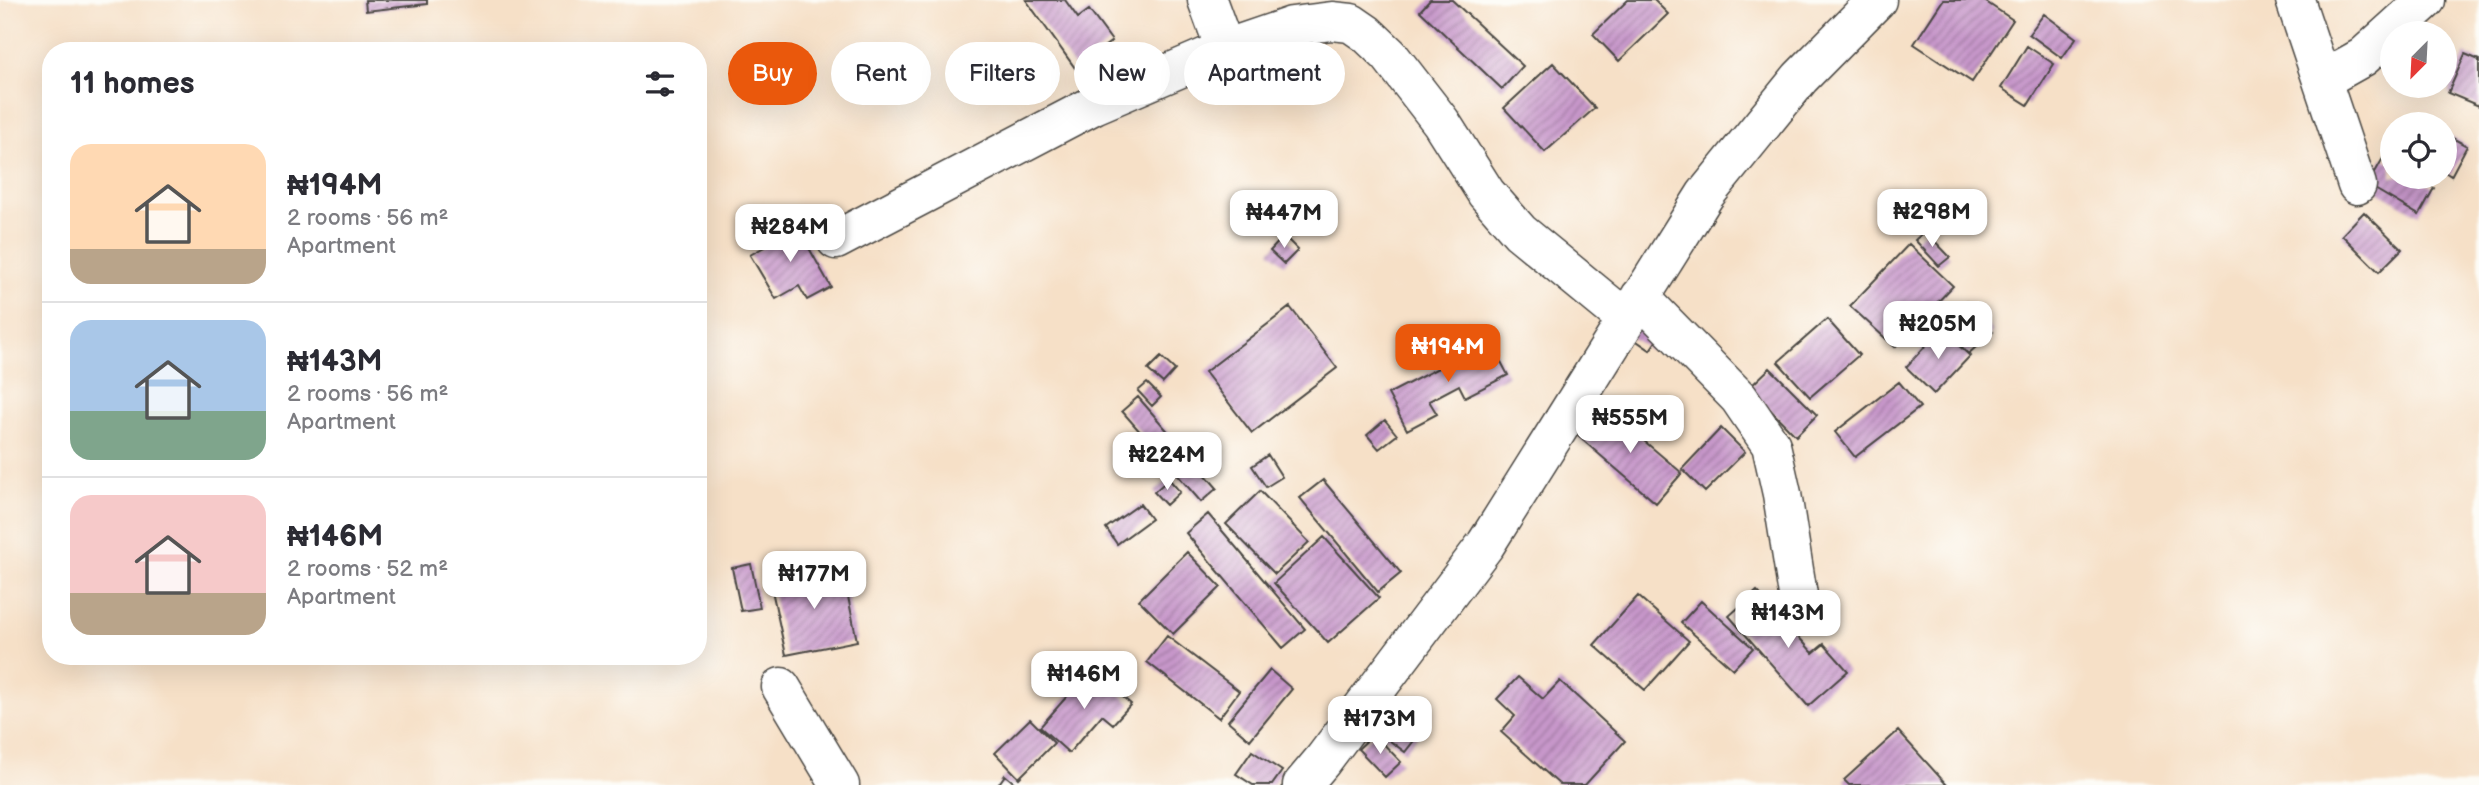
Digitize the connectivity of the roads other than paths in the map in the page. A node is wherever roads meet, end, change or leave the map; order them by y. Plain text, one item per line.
1 (1207, 0) edge
2 (1877, 0) edge
3 (2295, 0) edge
4 (2426, 0) edge
5 (1222, 42) edge
6 (1245, 42) edge
7 (1184, 66) edge
8 (2322, 80) junction
9 (2357, 185) dead end
10 (836, 240) dead end
11 (1633, 308) junction
12 (1801, 614) dead end
13 (781, 687) dead end
14 (840, 785) edge
15 (1302, 785) edge

1 - 5 street
2 - 11 street
3 - 8 street
4 - 8 street
6 - 11 street
7 - 10 street
8 - 9 street
11 - 12 street
11 - 15 street
13 - 14 street

